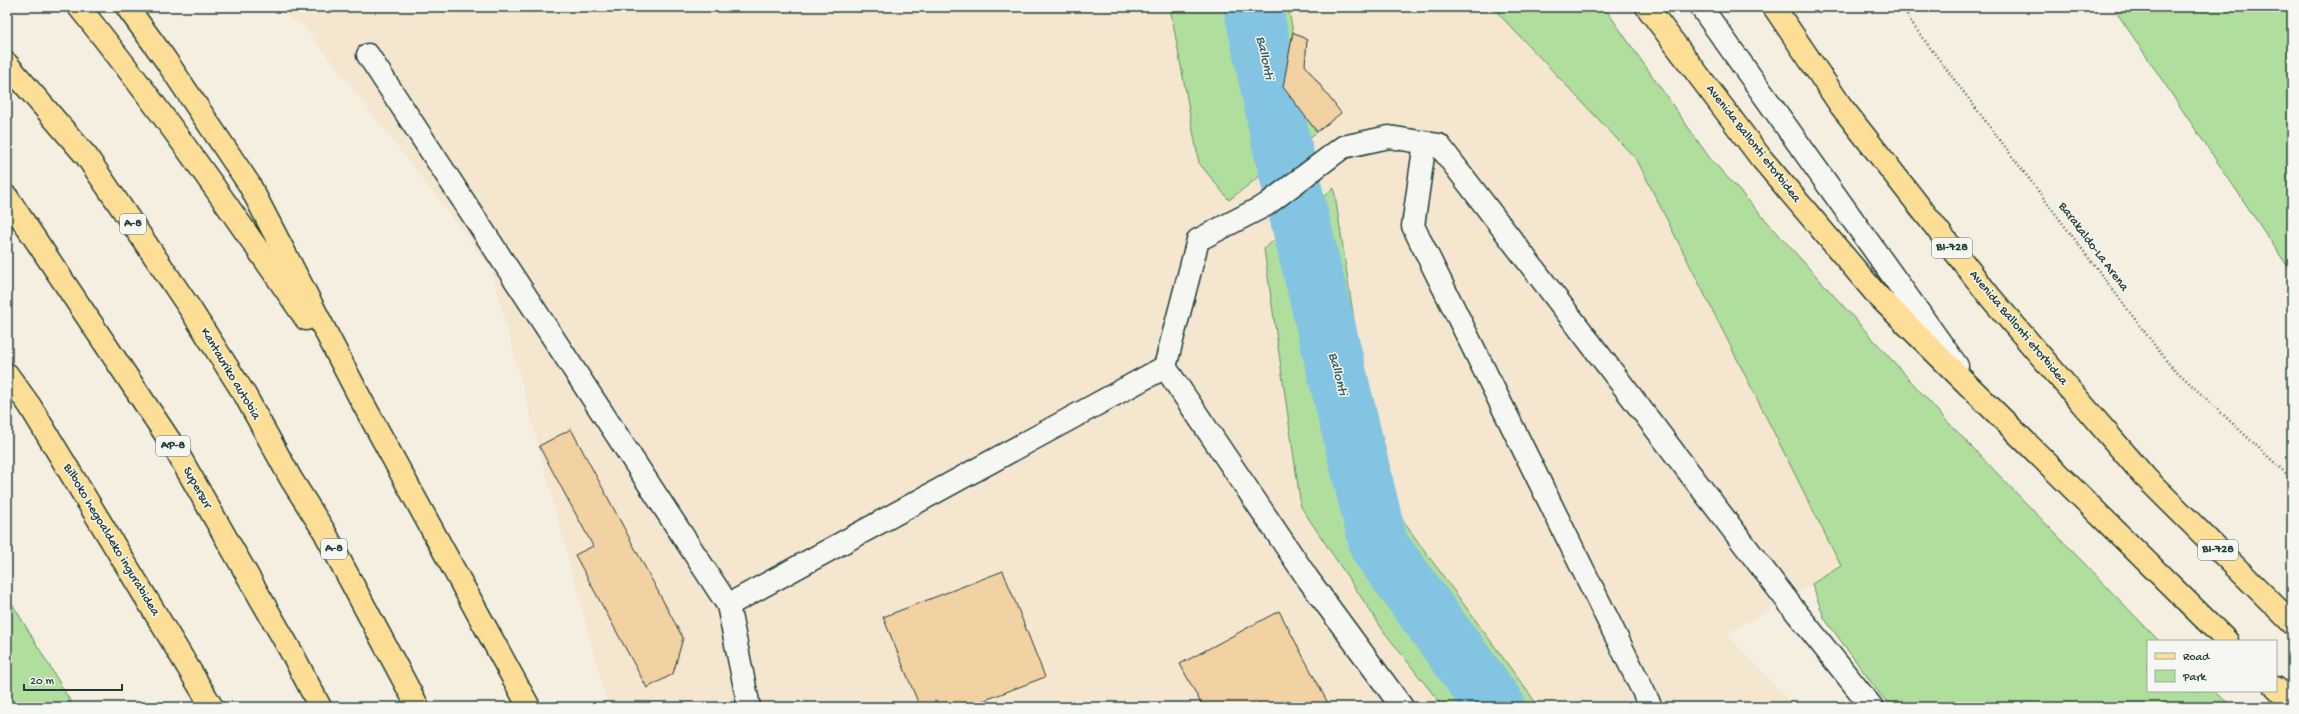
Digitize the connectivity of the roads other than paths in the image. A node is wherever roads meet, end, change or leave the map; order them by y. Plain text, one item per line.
1 (79, 7) edge
2 (127, 7) edge
3 (1647, 7) edge
4 (1701, 7) edge
5 (1774, 7) edge
6 (368, 55) dead end
7 (7, 64) edge
8 (1425, 142) junction
9 (7, 197) edge
10 (1165, 367) junction
11 (7, 374) edge
12 (359, 396) junction
13 (1980, 398) junction
14 (728, 605) junction
15 (2292, 623) edge
16 (2226, 640) edge
17 (2277, 689) edge
18 (2292, 703) edge
19 (212, 707) edge
20 (320, 707) edge
21 (418, 707) edge
22 (529, 707) edge
23 (749, 707) edge
24 (1402, 707) edge
25 (1651, 707) edge
26 (1872, 707) edge

1 - 12 main road
2 - 12 main road
3 - 13 main road, Avenida Ballonti etorbidea
4 - 13 street, Avenida Ballonti etorbidea
5 - 15 main road, Avenida Ballonti etorbidea / BI-728
6 - 14 street
7 - 21 main road, Kantauriko autobia / A-8
8 - 10 street
8 - 25 street
8 - 26 street
9 - 20 main road, Supersur / AP-8
10 - 14 street
10 - 24 street
11 - 19 main road, Bilboko hegoaldeko ingurabidea
12 - 22 main road
13 - 16 main road, Avenida Ballonti etorbidea
14 - 23 street
17 - 18 main road

